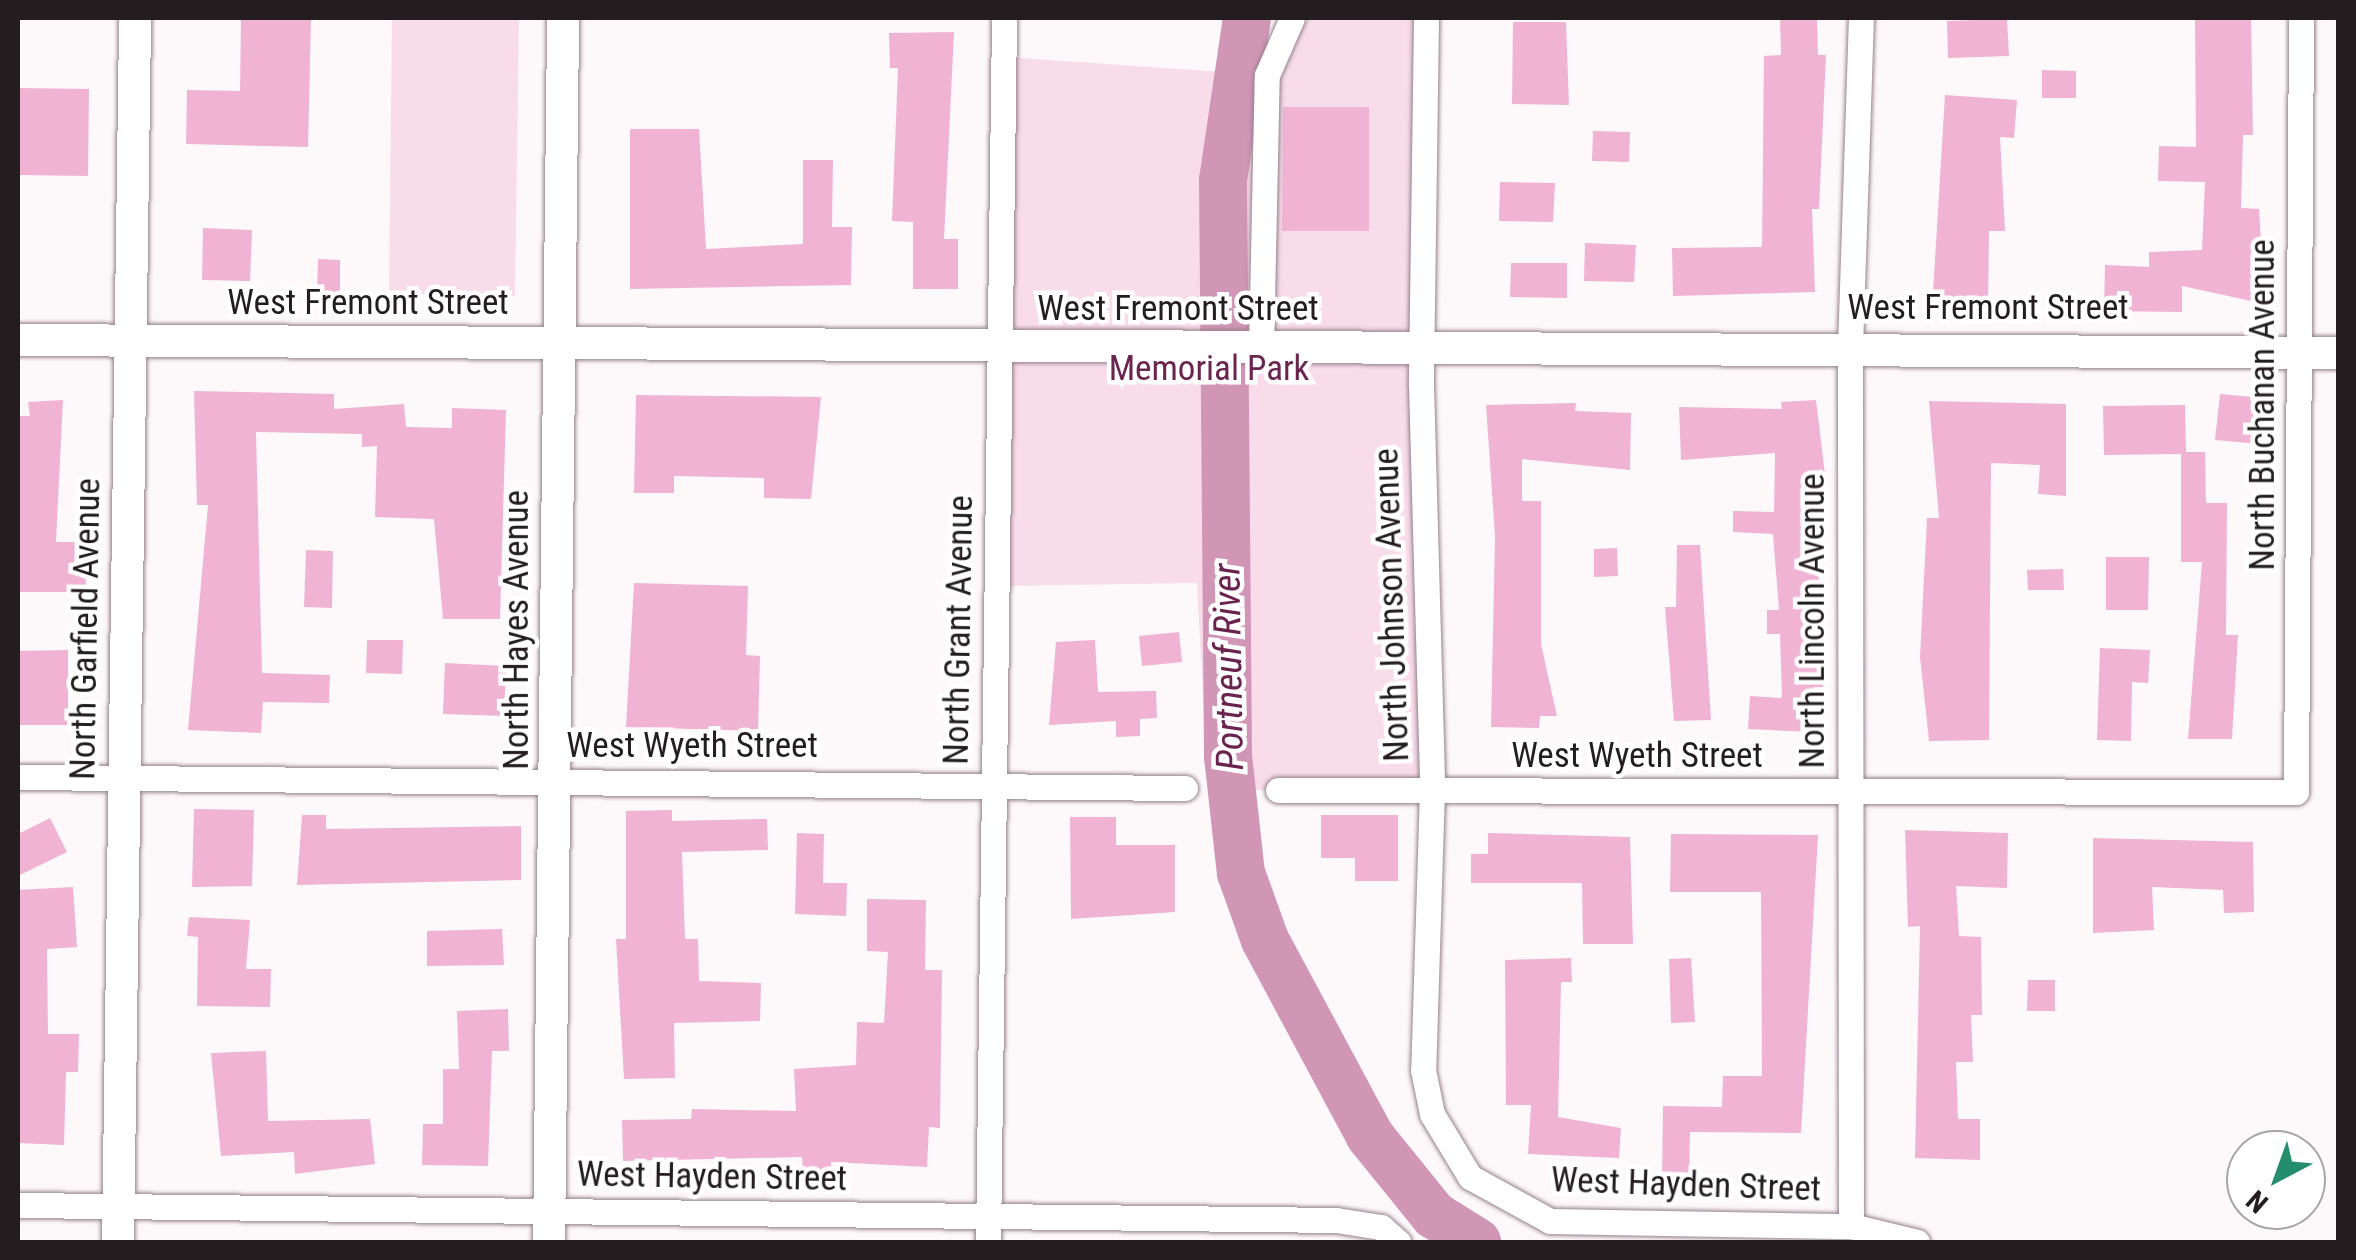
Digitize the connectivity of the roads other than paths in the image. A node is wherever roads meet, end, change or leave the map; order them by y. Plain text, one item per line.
1 (135, 18) edge
2 (563, 18) edge
3 (1004, 18) edge
4 (1292, 18) edge
5 (1426, 18) edge
6 (1861, 18) edge
7 (2300, 18) edge
8 (18, 340) edge
9 (130, 340) junction
10 (558, 344) junction
11 (998, 348) junction
12 (1850, 348) junction
13 (1261, 350) junction
14 (1421, 350) junction
15 (2298, 352) junction
16 (2338, 353) edge
17 (18, 777) edge
18 (124, 778) junction
19 (556, 780) junction
20 (992, 782) junction
21 (1185, 788) dead end
22 (1278, 790) dead end
23 (1432, 790) junction
24 (1847, 791) junction
25 (2296, 792) joint
26 (1470, 1178) joint
27 (18, 1205) edge
28 (118, 1206) junction
29 (551, 1208) junction
30 (1851, 1226) junction
31 (988, 1230) edge
32 (118, 1242) edge
33 (550, 1242) edge
34 (1398, 1242) edge
35 (1917, 1242) edge

1 - 9 street, North Garfield Avenue
2 - 10 street, North Hayes Avenue
3 - 11 street, North Grant Avenue
4 - 13 street
5 - 14 street, North Johnson Avenue
6 - 12 street, North Lincoln Avenue
7 - 15 street, North Buchanan Avenue
8 - 9 street, West Fremont Street
9 - 10 street, West Fremont Street
9 - 18 street, North Garfield Avenue
10 - 11 street, West Fremont Street
10 - 19 street, North Hayes Avenue
11 - 13 street, West Fremont Street
11 - 20 street, North Grant Avenue
12 - 14 street, West Fremont Street
12 - 15 street, West Fremont Street
12 - 24 street, North Lincoln Avenue
13 - 14 street, West Fremont Street
14 - 23 street, North Johnson Avenue
15 - 16 street, West Fremont Street
15 - 25 street, North Buchanan Avenue
17 - 18 street, West Wyeth Street
18 - 19 street, West Wyeth Street
18 - 28 street, North Garfield Avenue
19 - 20 street, West Wyeth Street
19 - 29 street, North Hayes Avenue
20 - 21 street, West Wyeth Street
20 - 31 street, North Grant Avenue
22 - 23 street, West Wyeth Street
23 - 24 street, West Wyeth Street
23 - 26 street, North Johnson Avenue
24 - 25 street, West Wyeth Street
24 - 30 street, North Lincoln Avenue
26 - 30 street, West Hayden Street
27 - 28 street, West Hayden Street
28 - 29 street, West Hayden Street
28 - 32 street, North Garfield Avenue
29 - 31 street, West Hayden Street
29 - 33 street, North Hayes Avenue
30 - 35 street, West Hayden Street
31 - 34 street, West Hayden Street

